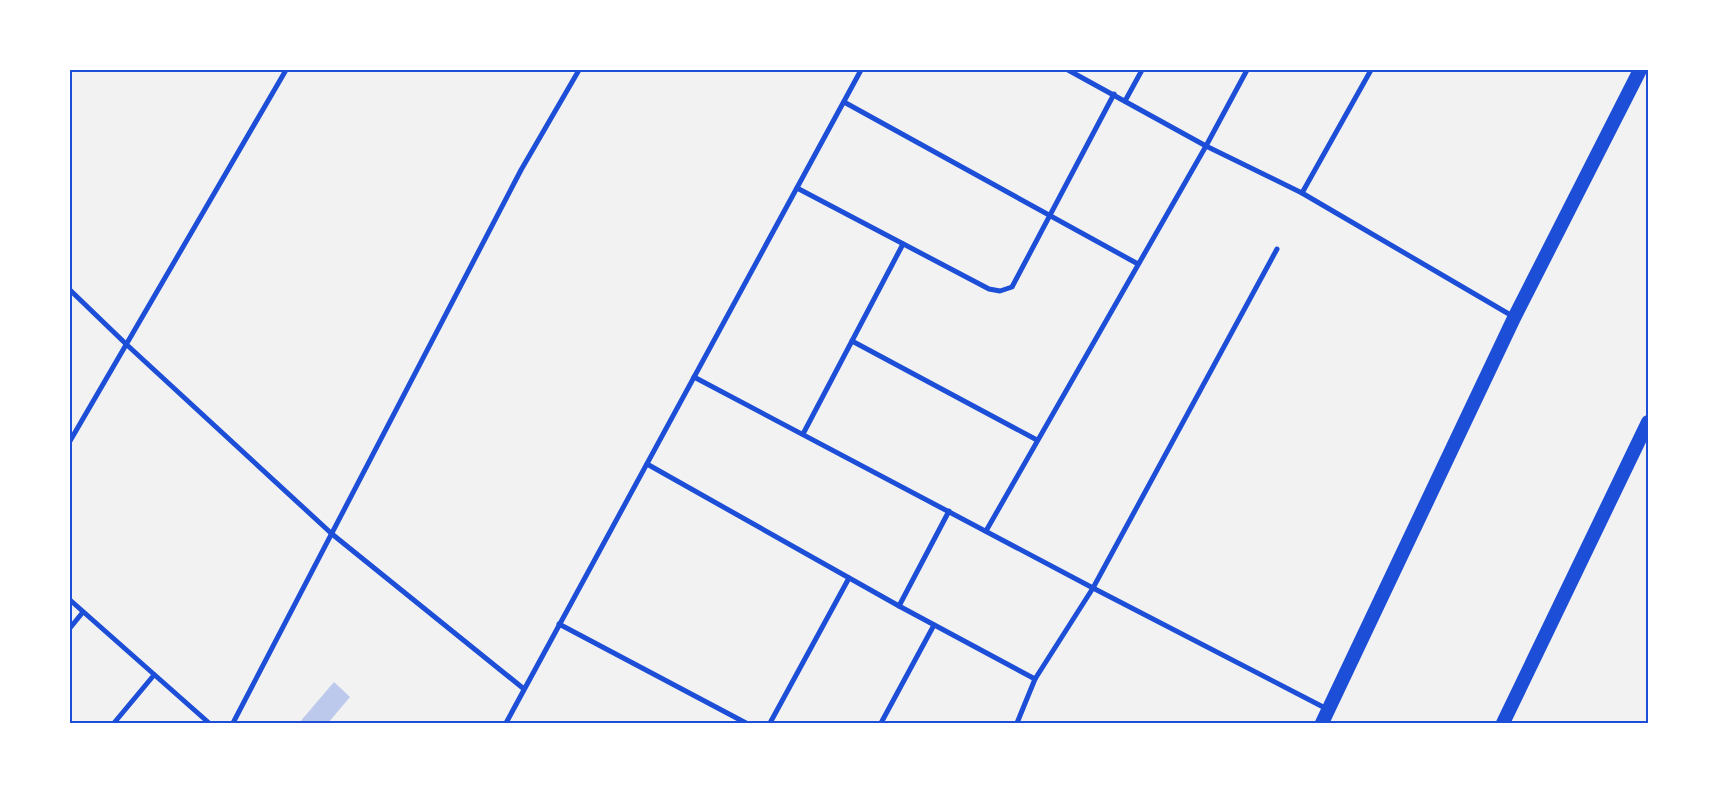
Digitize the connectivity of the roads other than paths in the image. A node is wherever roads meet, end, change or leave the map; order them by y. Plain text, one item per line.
1 (286, 70) edge
2 (579, 70) edge
3 (861, 70) edge
4 (1068, 70) edge
5 (1142, 70) edge
6 (1247, 70) edge
7 (1370, 70) edge
8 (1640, 70) edge
9 (1114, 94) junction
10 (1125, 101) junction
11 (844, 102) junction
12 (1206, 146) junction
13 (797, 188) junction
14 (1302, 192) junction
15 (1049, 215) junction
16 (903, 244) junction
17 (1277, 249) dead end
18 (1138, 264) junction
19 (70, 290) edge
20 (1514, 318) junction
21 (852, 341) junction
22 (126, 344) junction
23 (694, 377) junction
24 (1648, 422) edge
25 (803, 434) junction
26 (70, 440) edge
27 (1037, 440) junction
28 (647, 464) junction
29 (949, 511) junction
30 (986, 531) junction
31 (332, 534) junction
32 (849, 578) junction
33 (1093, 588) junction
34 (70, 600) edge
35 (899, 606) junction
36 (83, 612) junction
37 (559, 624) junction
38 (934, 625) junction
39 (70, 628) edge
40 (154, 675) junction
41 (1035, 679) junction
42 (524, 689) junction
43 (1328, 710) junction
44 (114, 723) edge
45 (209, 723) edge
46 (233, 723) edge
47 (506, 723) edge
48 (746, 723) edge
49 (770, 723) edge
50 (881, 723) edge
51 (1017, 723) edge
52 (1322, 723) edge
53 (1503, 723) edge

1 - 22 street
2 - 31 street
3 - 11 street
4 - 9 street
5 - 10 street
6 - 12 street
7 - 14 street
8 - 20 highway
9 - 10 street
9 - 15 street
10 - 12 street
11 - 13 street
11 - 15 street
12 - 14 street
12 - 18 street
13 - 16 street
13 - 23 street
14 - 20 street
15 - 16 street
15 - 18 street
16 - 21 street
17 - 33 street
18 - 27 street
19 - 22 street
20 - 43 highway
21 - 25 street
21 - 27 street
22 - 26 street
22 - 31 street
23 - 25 street
23 - 28 street
24 - 53 highway
25 - 29 street
27 - 30 street
28 - 32 street
28 - 37 street
29 - 30 street
29 - 35 street
30 - 33 street
31 - 42 street
31 - 46 street
32 - 35 street
32 - 49 street
33 - 41 street
33 - 43 street
34 - 36 street
35 - 38 street
36 - 39 street
36 - 40 street
37 - 42 street
37 - 48 street
38 - 41 street
38 - 50 street
40 - 44 street
40 - 45 street
41 - 51 street
42 - 47 street
43 - 52 highway

